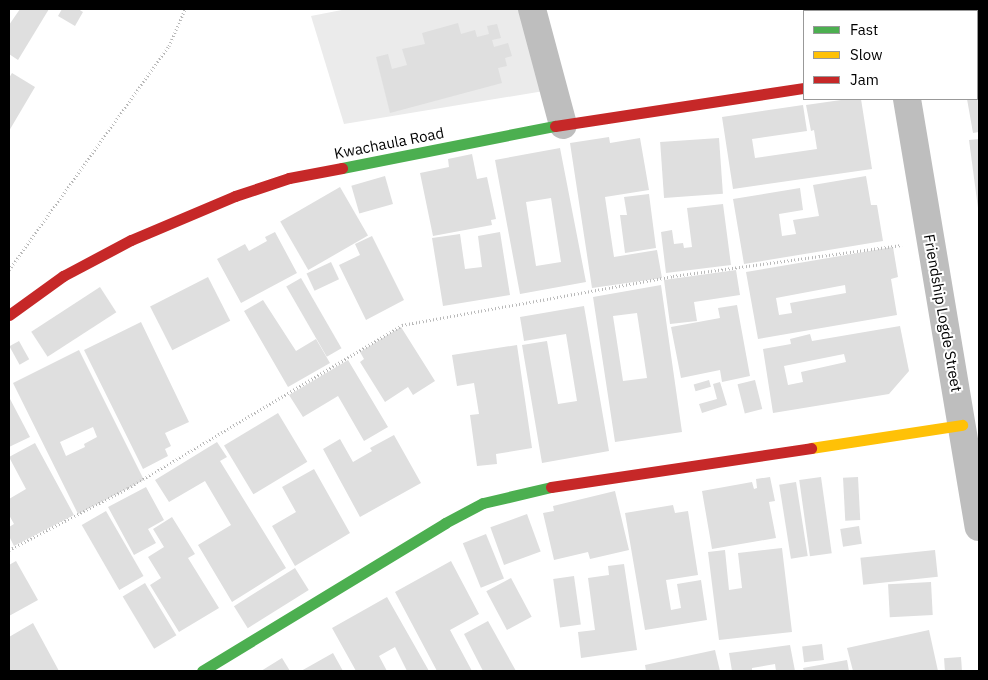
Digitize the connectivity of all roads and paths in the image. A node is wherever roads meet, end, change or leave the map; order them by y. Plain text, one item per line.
1 (185, 9) edge
2 (532, 9) edge
3 (803, 88) edge
4 (907, 100) edge
5 (563, 125) junction
6 (931, 241) junction
7 (9, 270) edge
8 (9, 315) edge
9 (962, 425) junction
10 (979, 527) edge
11 (9, 550) edge
12 (202, 671) edge

1 - 7 path
2 - 5 street
3 - 5 street, Kwachaula Road
4 - 6 street, Friendship Logde Street
5 - 8 street, Kwachaula Road
6 - 9 street, Friendship Logde Street
6 - 11 path
9 - 10 street, Friendship Logde Street
9 - 12 street

